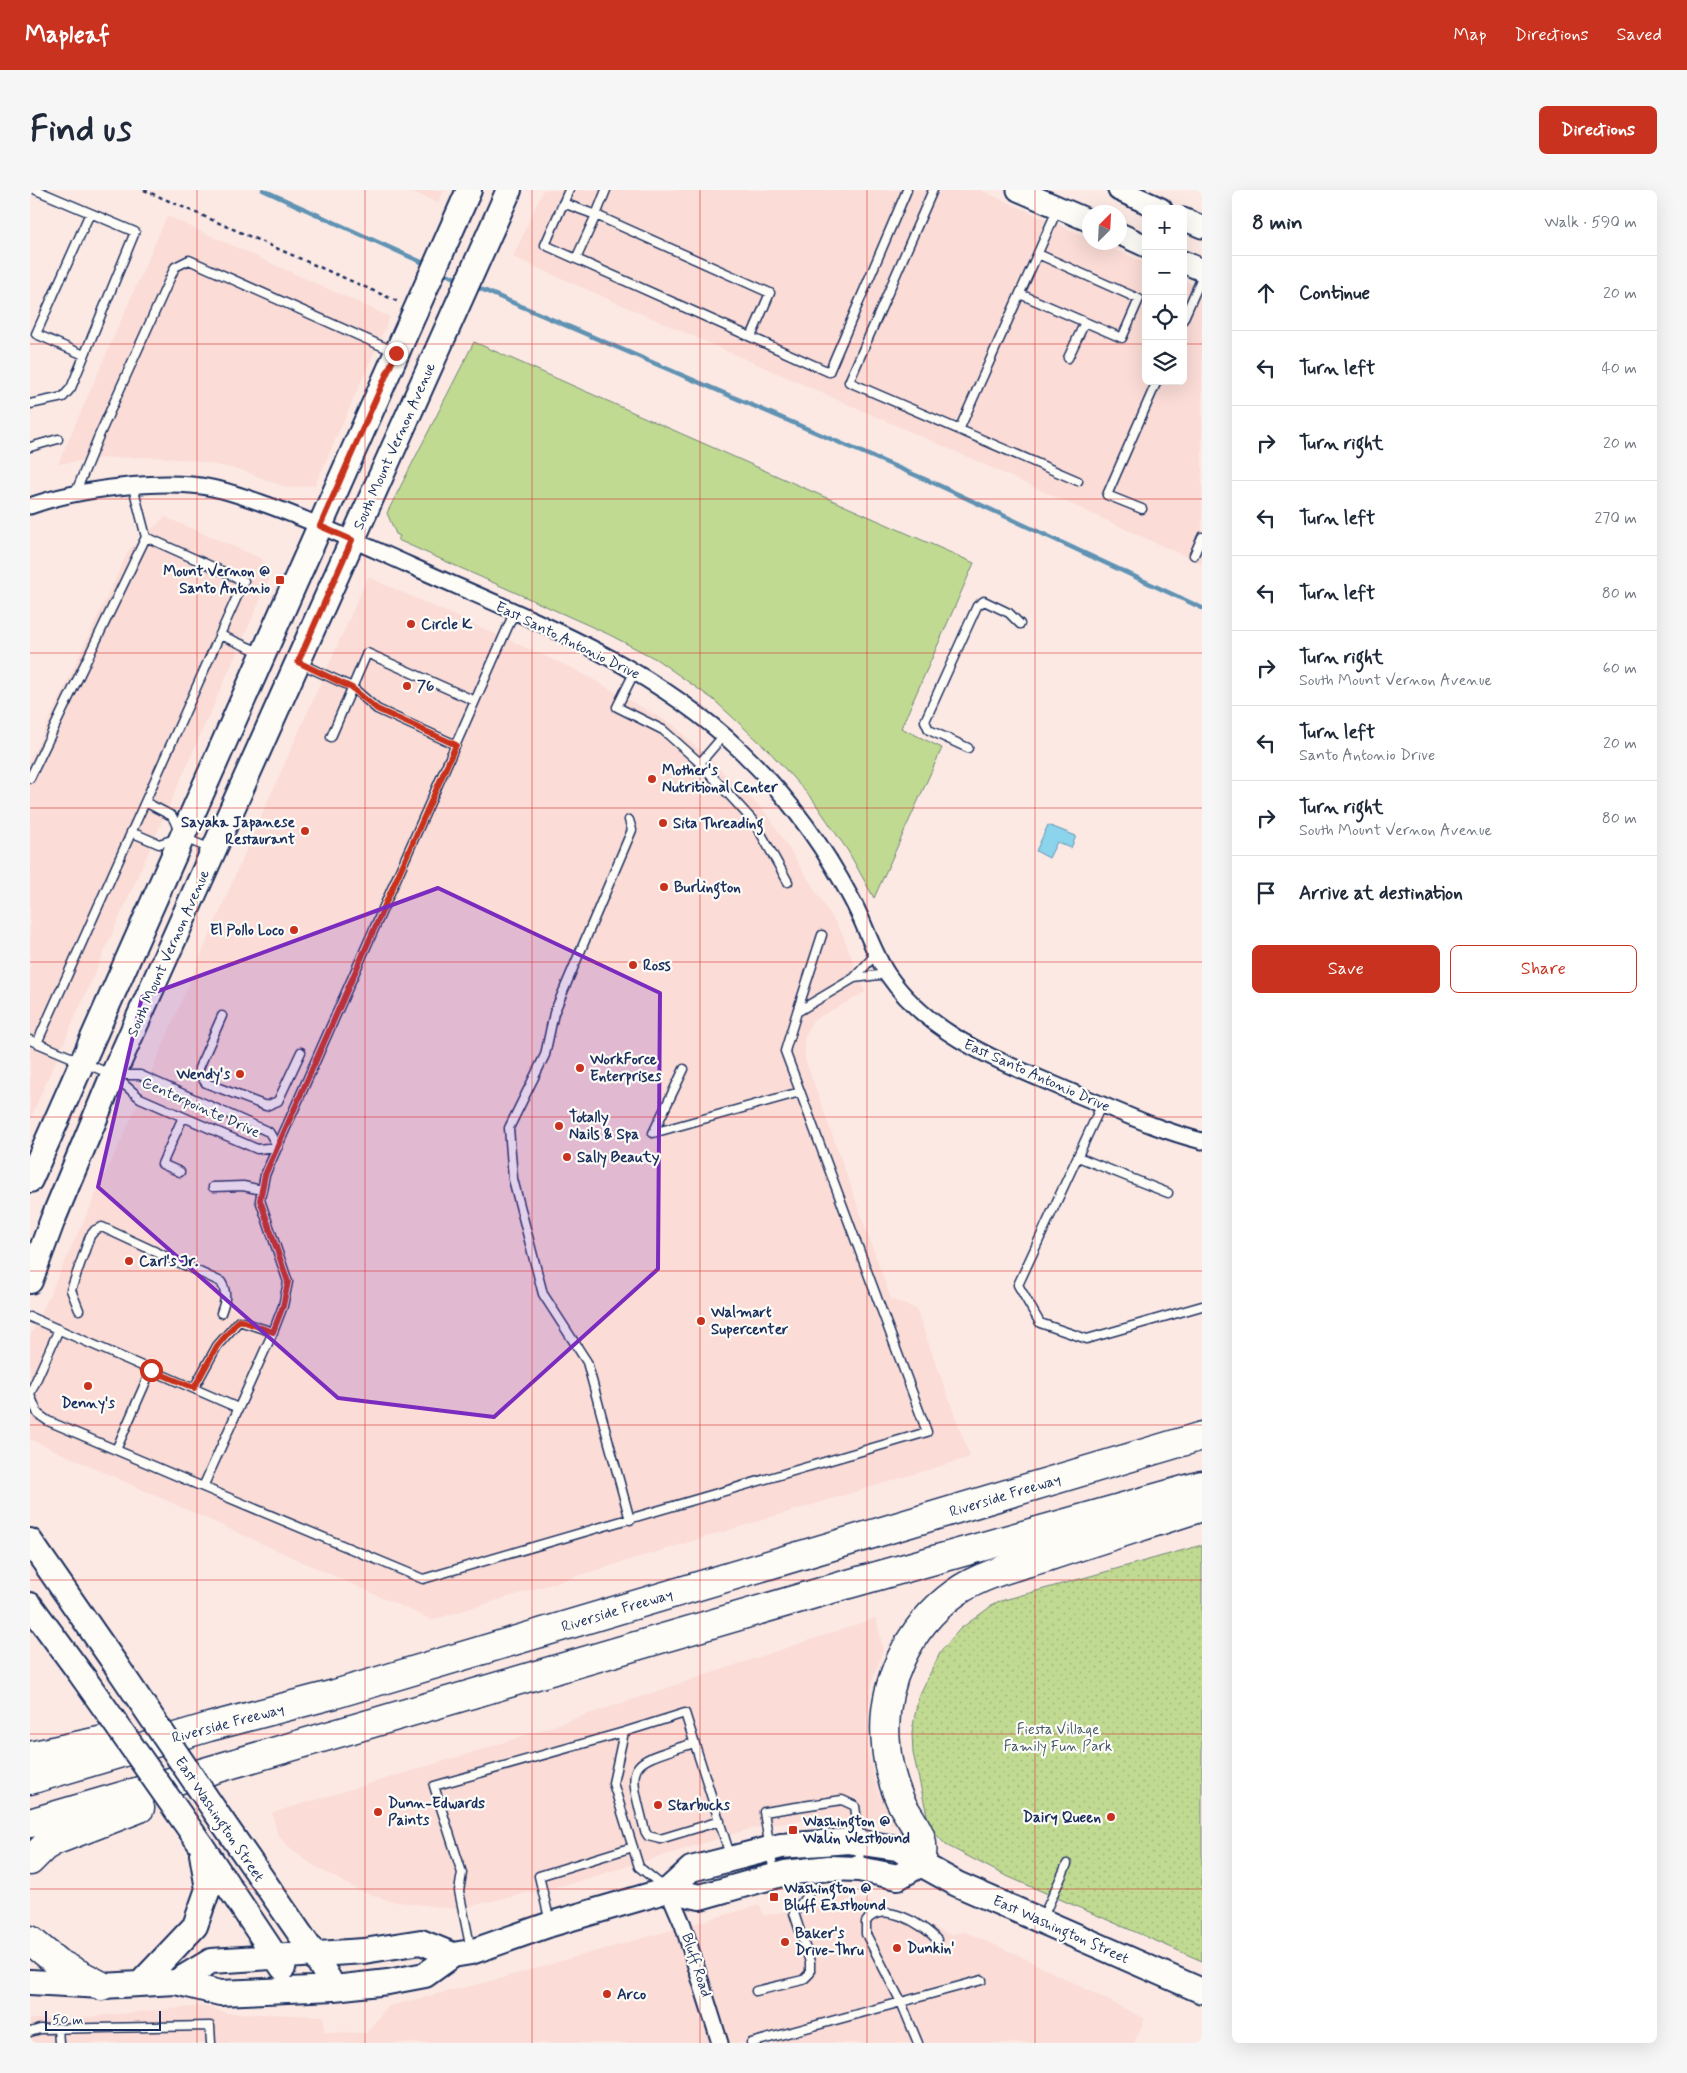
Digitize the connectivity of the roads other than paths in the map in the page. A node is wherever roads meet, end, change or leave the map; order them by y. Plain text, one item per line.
1 (36, 190) edge
2 (469, 190) edge
3 (509, 190) edge
4 (569, 190) edge
5 (606, 190) edge
6 (907, 190) edge
7 (933, 190) edge
8 (1018, 190) edge
9 (1119, 190) edge
10 (563, 203) junction
11 (1152, 205) edge
12 (1059, 208) junction
13 (90, 213) junction
14 (596, 215) junction
15 (1082, 218) edge
16 (1187, 221) edge
17 (1202, 227) edge
18 (1127, 237) edge
19 (1142, 244) edge
20 (1038, 254) junction
21 (576, 260) junction
22 (1187, 264) edge
23 (1202, 270) edge
24 (1202, 277) edge
25 (1020, 294) junction
26 (1187, 311) edge
27 (1085, 322) junction
28 (751, 337) junction
29 (396, 353) junction
30 (84, 355) junction
31 (1068, 358) dead end
32 (1155, 385) edge
33 (30, 404) edge
34 (959, 430) junction
35 (58, 439) dead end
36 (30, 447) edge
37 (1078, 481) dead end
38 (133, 487) junction
39 (76, 494) junction
40 (30, 506) edge
41 (1142, 509) dead end
42 (320, 526) junction
43 (146, 537) junction
44 (1202, 537) edge
45 (352, 540) junction
46 (1194, 555) dead end
47 (514, 613) junction
48 (1020, 624) dead end
49 (220, 635) junction
50 (263, 654) junction
51 (298, 662) junction
52 (635, 672) junction
53 (352, 688) junction
54 (476, 701) junction
55 (724, 735) junction
56 (331, 737) dead end
57 (456, 745) junction
58 (968, 748) dead end
59 (700, 763) junction
60 (30, 778) edge
61 (145, 802) junction
62 (629, 820) dead end
63 (131, 832) junction
64 (182, 837) junction
65 (215, 851) junction
66 (788, 882) dead end
67 (822, 934) dead end
68 (876, 954) junction
69 (887, 974) junction
70 (854, 978) junction
71 (797, 1012) junction
72 (222, 1016) dead end
73 (33, 1042) edge
74 (301, 1052) dead end
75 (82, 1063) junction
76 (684, 1069) dead end
77 (113, 1075) junction
78 (800, 1092) junction
79 (1102, 1104) junction
80 (183, 1117) junction
81 (1202, 1142) edge
82 (278, 1147) junction
83 (1078, 1157) junction
84 (180, 1172) dead end
85 (30, 1180) edge
86 (213, 1187) dead end
87 (262, 1190) junction
88 (1168, 1193) dead end
89 (30, 1281) edge
90 (1202, 1306) edge
91 (78, 1310) dead end
92 (221, 1313) dead end
93 (30, 1317) edge
94 (59, 1329) junction
95 (273, 1332) junction
96 (151, 1370) junction
97 (194, 1388) junction
98 (30, 1394) edge
99 (238, 1408) junction
100 (1202, 1436) edge
101 (116, 1450) junction
102 (1202, 1484) edge
103 (203, 1486) junction
104 (1202, 1507) edge
105 (630, 1520) junction
106 (30, 1541) edge
107 (30, 1605) edge
108 (335, 1694) junction
109 (624, 1732) junction
110 (309, 1743) junction
111 (694, 1743) junction
112 (30, 1756) edge
113 (30, 1780) edge
114 (720, 1821) junction
115 (30, 1823) edge
116 (860, 1843) junction
117 (201, 1845) junction
118 (633, 1847) junction
119 (769, 1850) junction
120 (732, 1859) junction
121 (30, 1861) edge
122 (921, 1864) junction
123 (1067, 1864) dead end
124 (858, 1870) junction
125 (774, 1876) junction
126 (813, 1887) dead end
127 (668, 1890) junction
128 (1041, 1921) junction
129 (551, 1924) junction
130 (30, 1940) edge
131 (937, 1940) dead end
132 (314, 1954) junction
133 (462, 1954) junction
134 (276, 1957) junction
135 (982, 1980) dead end
136 (30, 1982) edge
137 (176, 1982) junction
138 (141, 1983) junction
139 (102, 1986) junction
140 (334, 1988) junction
141 (295, 1989) junction
142 (756, 1991) dead end
143 (1202, 1991) edge
144 (901, 2002) junction
145 (58, 2028) junction
146 (30, 2032) edge
147 (59, 2043) edge
148 (211, 2043) edge
149 (720, 2043) edge
150 (751, 2043) edge
151 (918, 2043) edge

1 - 13 lane
2 - 29 main road
3 - 45 main road, South Mount Vernon Avenue
4 - 10 lane
5 - 14 lane
6 - 28 lane
7 - 34 lane
8 - 12 street
9 - 11 street
10 - 14 lane
10 - 21 lane
12 - 15 street
12 - 20 lane
13 - 30 lane
13 - 30 lane
14 - 21 lane
14 - 28 lane
16 - 17 street
18 - 19 street
20 - 25 lane
20 - 27 lane
21 - 28 lane
22 - 23 street
24 - 26 lane
25 - 27 lane
25 - 34 lane
27 - 31 lane
29 - 39 lane
29 - 42 main road
30 - 33 lane
32 - 41 lane
34 - 37 lane
35 - 36 lane
38 - 39 street, East Santo Antonio Drive
38 - 42 street, East Santo Antonio Drive
38 - 43 lane
39 - 40 street, East Santo Antonio Drive
42 - 45 street, East Santo Antonio Drive
42 - 50 main road
43 - 49 lane
43 - 60 lane
44 - 46 lane
45 - 47 street, East Santo Antonio Drive
45 - 51 main road, South Mount Vernon Avenue
47 - 52 street, East Santo Antonio Drive
47 - 54 lane
48 - 58 lane
49 - 50 lane
49 - 61 lane
50 - 64 main road
51 - 53 lane
51 - 65 main road, South Mount Vernon Avenue
52 - 55 street, East Santo Antonio Drive
52 - 59 lane
53 - 54 lane
53 - 56 lane
53 - 57 lane
54 - 57 lane
55 - 59 lane
55 - 68 street, East Santo Antonio Drive
57 - 82 lane
59 - 66 lane
61 - 63 lane
61 - 64 lane
62 - 105 lane
63 - 64 lane
63 - 73 lane
64 - 65 lane
64 - 75 main road
65 - 77 main road, South Mount Vernon Avenue
67 - 71 lane
68 - 69 street, East Santo Antonio Drive
68 - 70 lane
69 - 70 lane
69 - 79 street, East Santo Antonio Drive
70 - 71 lane
71 - 78 lane
72 - 74 lane
73 - 75 lane, Centerpointe Drive
75 - 77 lane, Centerpointe Drive
75 - 85 main road
76 - 78 lane
77 - 80 lane, Centerpointe Drive
77 - 82 lane, Centerpointe Drive
77 - 89 main road, South Mount Vernon Avenue
78 - 105 lane
79 - 81 street, East Santo Antonio Drive
79 - 83 lane
80 - 82 lane, Centerpointe Drive
80 - 84 lane
82 - 87 lane
83 - 88 lane
83 - 90 lane
86 - 87 lane
87 - 95 lane
91 - 92 lane
93 - 94 lane
94 - 96 lane
94 - 98 lane
95 - 97 lane
95 - 99 lane
96 - 97 lane
96 - 101 lane
97 - 99 lane
98 - 101 lane
99 - 103 lane
100 - 108 highway, Riverside Freeway
101 - 103 lane
102 - 110 highway
103 - 105 lane
104 - 122 highway
106 - 132 main road, East Washington Street, bridge
107 - 117 main road, East Washington Street, bridge
108 - 112 highway
108 - 113 highway, Riverside Freeway
109 - 111 lane
109 - 118 lane
109 - 133 lane
110 - 115 highway
110 - 121 highway
111 - 114 lane
111 - 114 lane
114 - 120 lane
116 - 119 main road, East Washington Street
116 - 119 lane
116 - 122 main road, East Washington Street
116 - 124 lane
117 - 134 main road, East Washington Street
117 - 138 main road
118 - 127 lane
118 - 129 lane
119 - 120 main road, East Washington Street
119 - 125 lane
120 - 127 main road, East Washington Street
122 - 124 main road, East Washington Street
122 - 128 main road, East Washington Street
123 - 128 lane
124 - 125 main road, East Washington Street
125 - 127 main road, East Washington Street
126 - 142 lane
127 - 129 main road, East Washington Street
127 - 149 street, Bluff Road
128 - 143 main road, East Washington Street
129 - 133 main road, East Washington Street
130 - 139 highway
131 - 144 lane
132 - 133 main road
132 - 134 main road
132 - 140 main road, East Washington Street
133 - 140 main road, East Washington Street
134 - 137 main road
134 - 141 main road, East Washington Street
135 - 144 lane
136 - 139 main road
137 - 138 main road
137 - 141 main road
138 - 139 main road
140 - 141 main road, East Washington Street
144 - 150 lane
144 - 151 lane
145 - 146 lane
145 - 147 lane
145 - 148 lane

